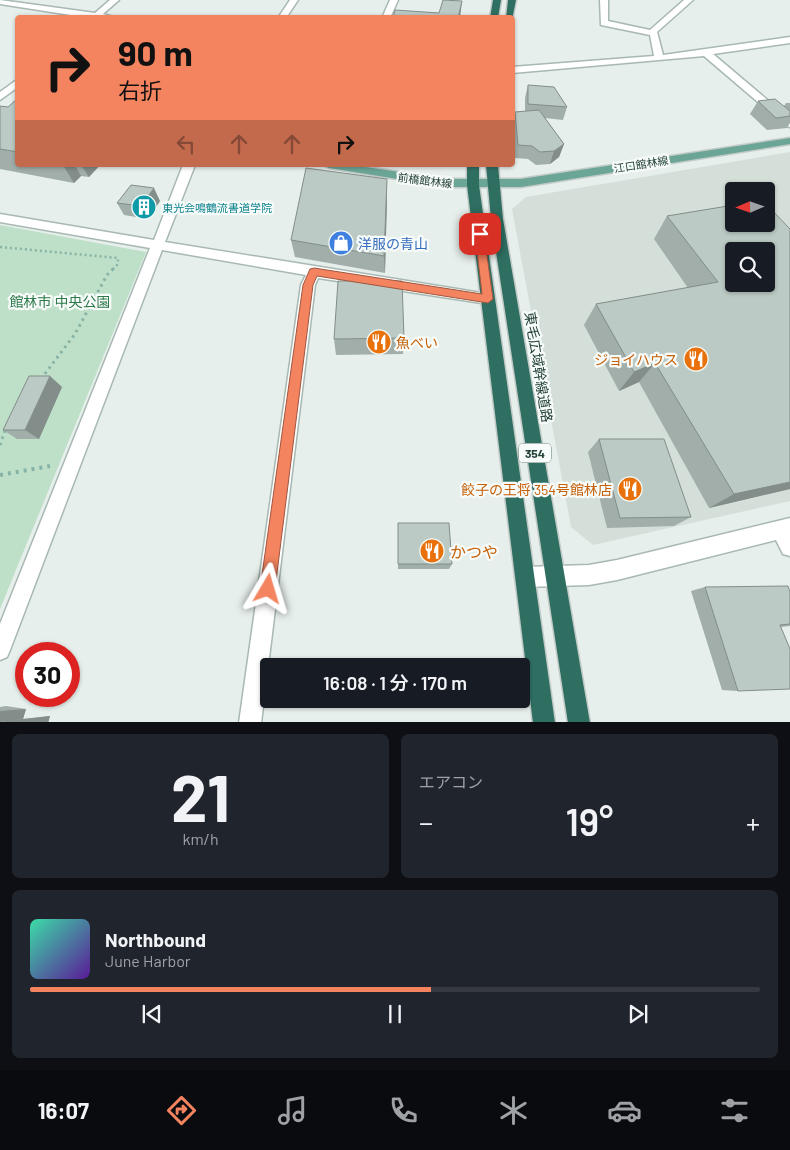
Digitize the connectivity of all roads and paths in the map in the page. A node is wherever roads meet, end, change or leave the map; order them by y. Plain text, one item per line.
1 (115, 0) edge
2 (294, 0) edge
3 (394, 0) edge
4 (497, 0) edge
5 (512, 0) edge
6 (604, 0) edge
7 (689, 0) edge
8 (0, 2) edge
9 (89, 15) edge
10 (97, 15) edge
11 (284, 15) edge
12 (387, 15) edge
13 (494, 15) edge
14 (510, 15) edge
15 (653, 33) junction
16 (790, 40) edge
17 (706, 53) junction
18 (659, 58) junction
19 (515, 70) edge
20 (15, 84) edge
21 (0, 97) edge
22 (790, 124) edge
23 (790, 141) edge
24 (188, 167) edge
25 (341, 167) edge
26 (473, 167) edge
27 (492, 167) edge
28 (492, 184) junction
29 (473, 185) junction
30 (0, 218) edge
31 (157, 245) junction
32 (0, 247) edge
33 (314, 272) junction
34 (488, 299) junction
35 (38, 382) edge
36 (7, 427) edge
37 (0, 445) edge
38 (58, 465) dead end
39 (0, 474) edge
40 (785, 528) edge
41 (790, 547) edge
42 (555, 576) junction
43 (525, 577) junction
44 (0, 650) edge
45 (250, 722) edge
46 (544, 722) edge
47 (579, 722) edge

1 - 10 street
2 - 11 street
3 - 12 street
4 - 13 highway
5 - 14 highway
6 - 15 street
7 - 15 street
8 - 9 street
15 - 18 street
16 - 17 street
17 - 18 street
17 - 22 street
18 - 19 street
20 - 21 street
23 - 28 main road, 江口館林線
24 - 31 street
25 - 29 main road, 前橋館林線
26 - 29 highway, 354
27 - 28 highway, 東毛広域幹線道路 / 354
28 - 29 main road, 前橋館林線
28 - 42 highway, 東毛広域幹線道路 / 354
29 - 34 highway, 354
30 - 31 street
31 - 33 street
31 - 44 street
32 - 35 path
33 - 34 street
33 - 45 street
34 - 43 highway, 354
36 - 37 path
38 - 39 path
40 - 41 street
40 - 42 street
42 - 43 street
42 - 47 highway, 東毛広域幹線道路 / 354
43 - 46 highway, 354

